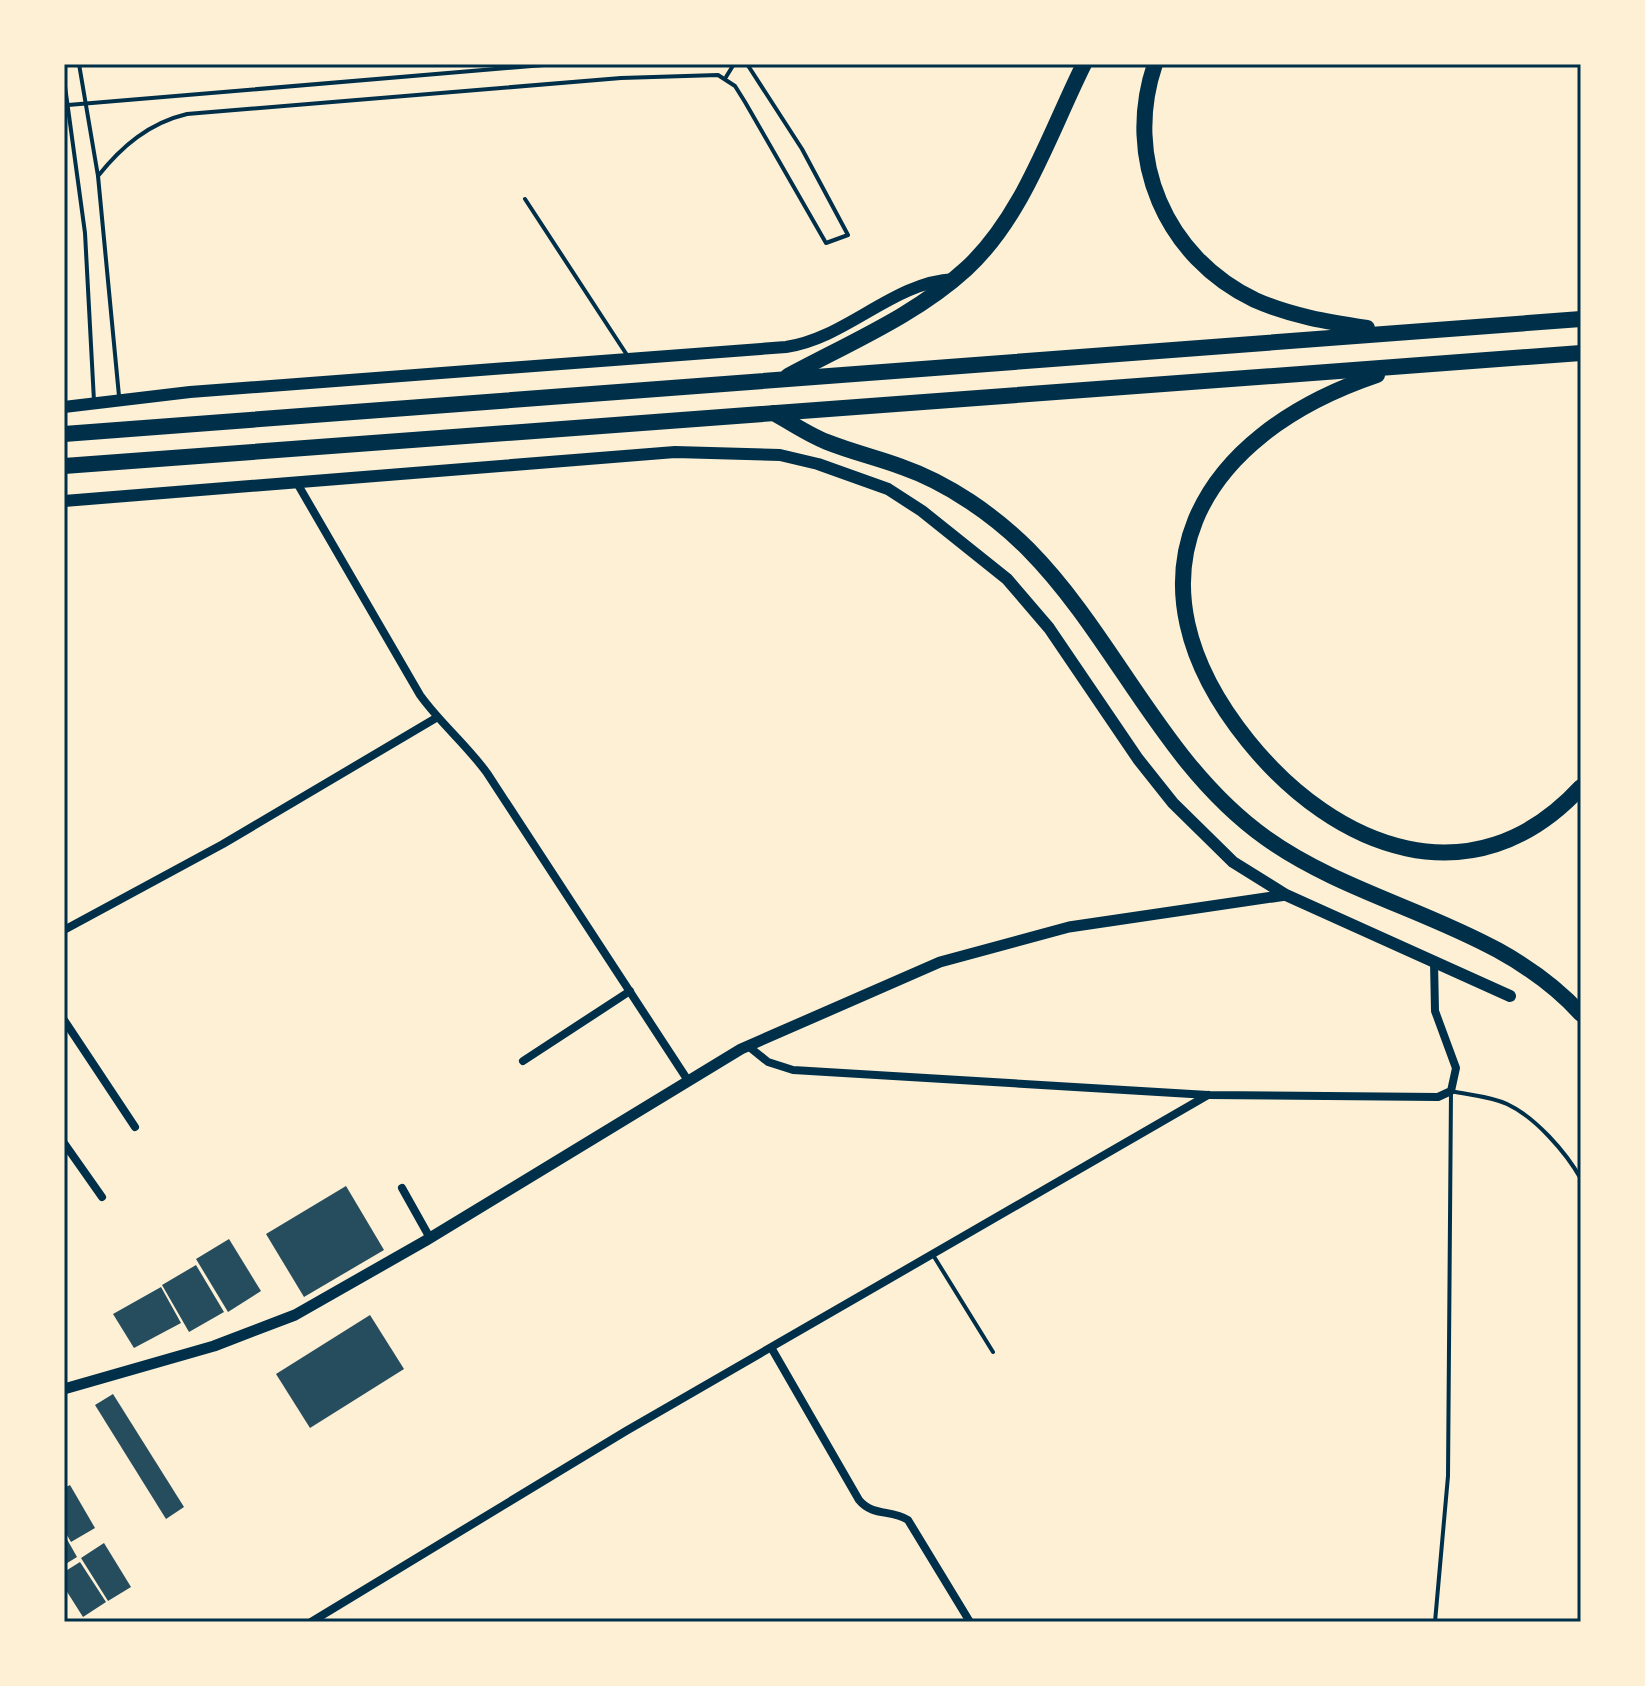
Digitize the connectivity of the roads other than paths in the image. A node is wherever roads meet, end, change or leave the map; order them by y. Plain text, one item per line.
1 (79, 64) edge
2 (556, 64) edge
3 (734, 64) edge
4 (747, 64) edge
5 (1084, 64) edge
6 (1155, 64) edge
7 (726, 77) junction
8 (64, 79) edge
9 (83, 102) junction
10 (68, 105) junction
11 (98, 176) junction
12 (525, 199) dead end
13 (954, 279) junction
14 (1581, 319) edge
15 (1398, 333) junction
16 (1581, 353) edge
17 (629, 359) junction
18 (1402, 367) junction
19 (783, 379) junction
20 (120, 401) junction
21 (94, 404) junction
22 (64, 407) edge
23 (773, 413) junction
24 (64, 434) edge
25 (64, 466) edge
26 (297, 483) junction
27 (64, 501) edge
28 (436, 718) junction
29 (1581, 787) edge
30 (1286, 895) junction
31 (64, 930) edge
32 (1434, 962) junction
33 (630, 991) junction
34 (1510, 996) dead end
35 (1581, 1014) edge
36 (64, 1020) edge
37 (748, 1046) junction
38 (523, 1061) dead end
39 (687, 1079) junction
40 (1451, 1091) junction
41 (1208, 1095) junction
42 (135, 1127) dead end
43 (64, 1143) edge
44 (1581, 1179) edge
45 (402, 1188) dead end
46 (102, 1197) dead end
47 (430, 1238) junction
48 (933, 1255) junction
49 (772, 1349) junction
50 (993, 1352) dead end
51 (64, 1389) edge
52 (311, 1622) edge
53 (970, 1622) edge
54 (1435, 1622) edge

1 - 9 lane
2 - 9 lane
3 - 7 lane
4 - 7 lane
5 - 13 highway
6 - 15 highway
7 - 11 lane
8 - 10 lane
9 - 10 lane
9 - 11 lane
10 - 21 lane
11 - 20 lane
12 - 17 lane
13 - 17 main road
13 - 19 highway
14 - 15 highway
15 - 19 highway
16 - 18 highway
17 - 20 main road
18 - 23 highway
18 - 29 highway
19 - 24 highway
20 - 21 main road
21 - 22 main road
23 - 25 highway
23 - 35 highway
26 - 27 main road
26 - 28 street
26 - 30 main road
28 - 31 street
28 - 33 street
30 - 32 main road
30 - 37 street
32 - 34 main road
32 - 40 street
33 - 38 street
33 - 39 street
36 - 42 street
37 - 39 street
37 - 41 street
39 - 47 street
40 - 41 street
40 - 44 lane
40 - 54 lane
41 - 48 street
43 - 46 street
45 - 47 street
47 - 51 street
48 - 49 street
48 - 50 lane
49 - 52 street
49 - 53 street

